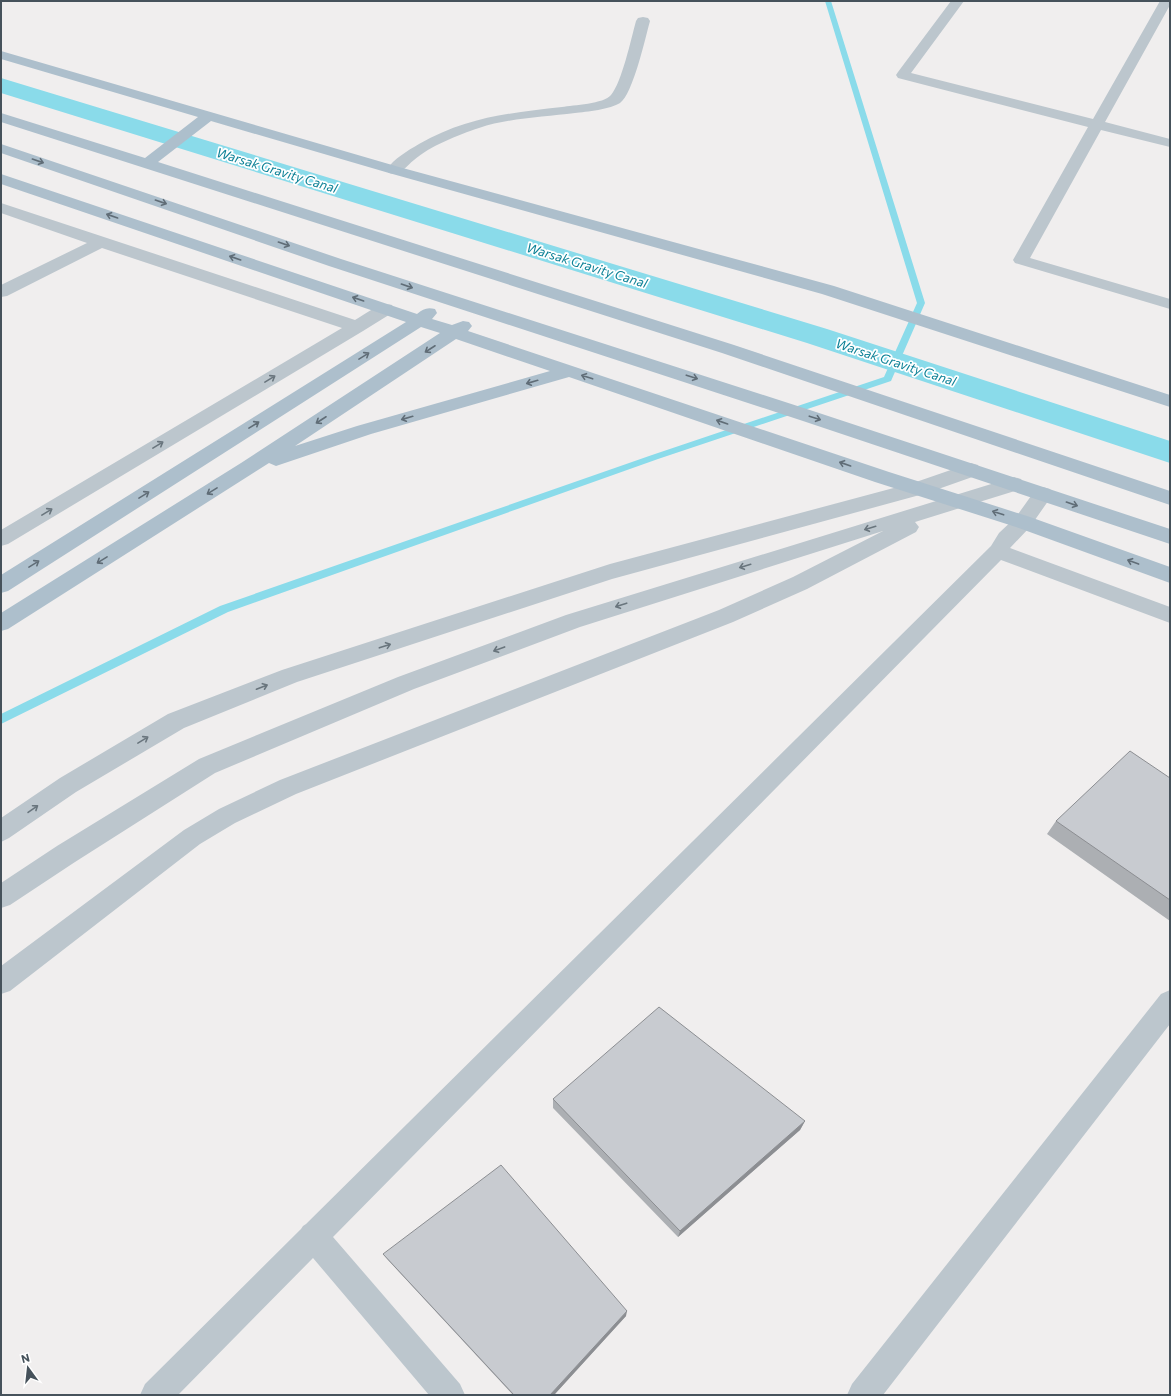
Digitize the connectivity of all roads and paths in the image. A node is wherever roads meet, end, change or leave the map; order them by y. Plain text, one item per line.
1 (958, 1) edge
2 (1166, 1) edge
3 (643, 21) dead end
4 (1, 55) edge
5 (208, 116) junction
6 (1, 117) edge
7 (1097, 124) junction
8 (1170, 143) edge
9 (1, 148) edge
10 (147, 164) junction
11 (394, 170) junction
12 (1, 179) edge
13 (1, 208) edge
14 (100, 242) junction
15 (1, 292) edge
16 (447, 299) junction
17 (1170, 304) edge
18 (386, 309) junction
19 (484, 310) junction
20 (420, 320) junction
21 (357, 327) junction
22 (455, 332) junction
23 (570, 371) junction
24 (1170, 401) edge
25 (248, 468) junction
26 (971, 470) junction
27 (1014, 484) junction
28 (920, 488) junction
29 (1043, 494) junction
30 (1170, 498) edge
31 (960, 501) junction
32 (1023, 522) junction
33 (1170, 537) edge
34 (1, 539) edge
35 (998, 551) junction
36 (1170, 575) edge
37 (1, 585) edge
38 (1170, 615) edge
39 (1, 623) edge
40 (1, 831) edge
41 (1, 897) edge
42 (1, 982) edge
43 (1170, 1003) edge
44 (313, 1236) junction
45 (156, 1395) edge
46 (449, 1395) edge
47 (863, 1395) edge

1 - 7 street
2 - 7 street
3 - 11 street
4 - 5 main road
5 - 10 main road
5 - 11 main road
6 - 10 main road
7 - 8 street
7 - 17 street
9 -> 16 main road
10 - 30 main road
11 - 24 main road
18 -> 12 main road
13 - 14 street
14 - 15 street
14 - 21 street
16 - 19 main road
16 - 20 main road
18 - 20 main road
18 - 21 street
19 - 22 main road
19 -> 26 main road
20 - 22 main road
37 -> 20 main road
34 -> 21 street
22 - 23 main road
22 -> 25 main road
23 -> 25 main road
28 -> 23 main road
25 -> 39 main road
26 - 27 main road
26 - 28 street
27 - 29 main road
27 - 31 street
28 - 31 main road
40 -> 28 street
29 - 32 street
29 -> 33 main road
32 -> 31 main road
31 -> 41 street
31 - 42 street
32 - 35 street
36 -> 32 main road
35 - 38 street
35 - 44 street
43 - 47 street
44 - 45 street
44 - 46 street

